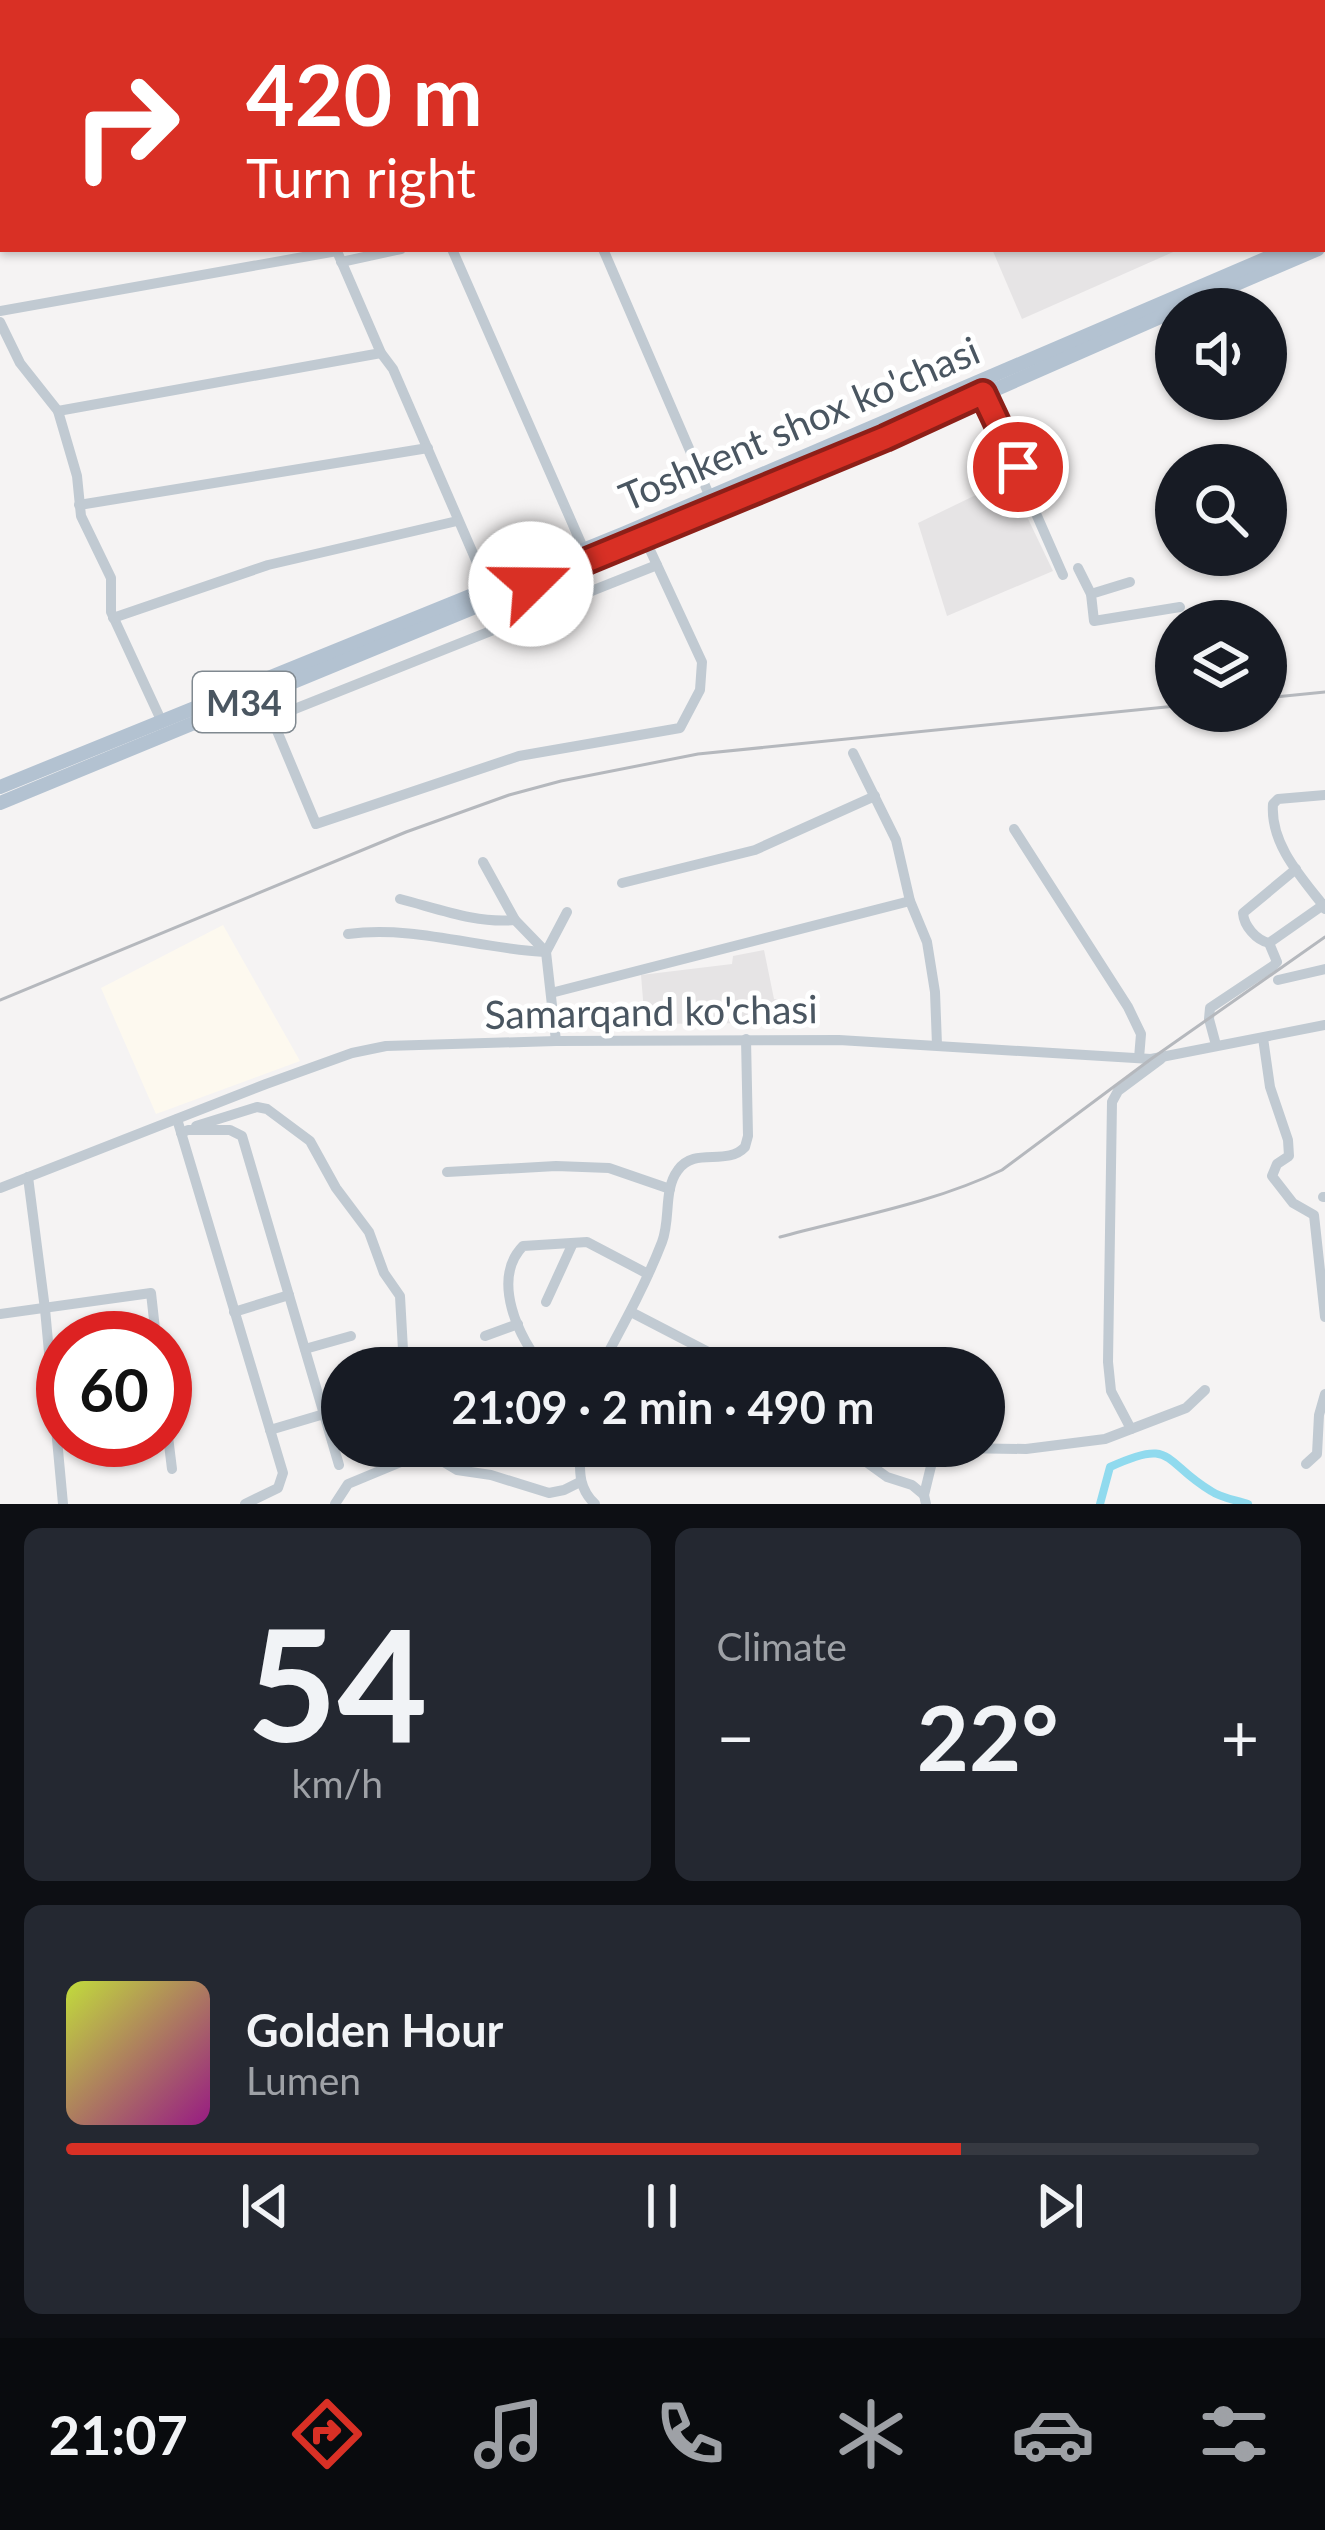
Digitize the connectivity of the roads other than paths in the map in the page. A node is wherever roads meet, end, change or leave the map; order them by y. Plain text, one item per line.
1 (453, 252) edge
2 (604, 252) edge
3 (1281, 252) edge
4 (1310, 252) edge
5 (338, 254) edge
6 (1226, 288) edge
7 (0, 311) edge
8 (1155, 319) edge
9 (0, 322) edge
10 (381, 353) junction
11 (983, 393) junction
12 (58, 411) junction
13 (428, 448) junction
14 (710, 497) junction
15 (79, 506) junction
16 (458, 520) junction
17 (644, 537) junction
18 (584, 550) junction
19 (657, 565) junction
20 (1078, 568) dead end
21 (1063, 575) dead end
22 (531, 578) junction
23 (1130, 583) dead end
24 (488, 588) junction
25 (1091, 595) junction
26 (1155, 611) edge
27 (113, 618) junction
28 (262, 694) junction
29 (272, 718) junction
30 (161, 720) junction
31 (854, 753) dead end
32 (0, 787) edge
33 (1325, 795) edge
34 (875, 796) junction
35 (0, 802) edge
36 (1014, 829) dead end
37 (483, 862) dead end
38 (1296, 869) junction
39 (622, 884) dead end
40 (400, 899) dead end
41 (910, 901) junction
42 (1324, 906) edge
43 (567, 912) dead end
44 (514, 920) junction
45 (349, 934) dead end
46 (1269, 944) junction
47 (546, 952) junction
48 (1325, 969) edge
49 (1278, 980) dead end
50 (550, 993) junction
51 (1325, 1024) edge
52 (1263, 1038) junction
53 (746, 1039) junction
54 (556, 1041) junction
55 (937, 1045) junction
56 (1216, 1046) junction
57 (1165, 1056) junction
58 (1138, 1058) junction
59 (177, 1119) junction
60 (184, 1131) junction
61 (447, 1172) dead end
62 (28, 1177) junction
63 (0, 1188) edge
64 (670, 1189) junction
65 (573, 1243) junction
66 (648, 1274) junction
67 (289, 1295) junction
68 (546, 1302) dead end
69 (45, 1310) junction
70 (153, 1311) edge
71 (234, 1312) junction
72 (631, 1312) junction
73 (0, 1314) edge
74 (1325, 1317) edge
75 (518, 1324) junction
76 (351, 1336) dead end
77 (485, 1336) dead end
78 (403, 1347) edge
79 (531, 1347) edge
80 (612, 1347) edge
81 (699, 1347) edge
82 (305, 1349) junction
83 (1205, 1390) dead end
84 (1325, 1394) edge
85 (321, 1405) edge
86 (321, 1416) edge
87 (1130, 1429) junction
88 (270, 1430) junction
89 (1306, 1464) dead end
90 (389, 1467) edge
91 (452, 1467) edge
92 (580, 1467) edge
93 (873, 1467) edge
94 (580, 1482) junction
95 (925, 1500) edge
96 (63, 1504) edge
97 (245, 1504) edge
98 (335, 1504) edge
99 (595, 1504) edge

1 - 18 street
2 - 14 street
3 - 14 main road, Toshkent shox ko'chasi / M34
4 - 6 main road, Toshkent shox ko'chasi / M34
5 - 7 street
5 - 10 street
8 - 11 main road, Toshkent shox ko'chasi / M34
9 - 12 street
10 - 12 street
10 - 13 street
11 - 17 main road, Toshkent shox ko'chasi / M34
11 - 21 street
12 - 15 street
13 - 15 street
13 - 16 street
14 - 18 main road, Toshkent shox ko'chasi / M34
15 - 27 street
16 - 24 street
16 - 27 street
17 - 19 street
17 - 22 main road, Toshkent shox ko'chasi / M34
18 - 22 main road, Toshkent shox ko'chasi / M34
19 - 29 street
19 - 29 street
20 - 25 street
22 - 24 main road, Toshkent shox ko'chasi / M34
22 - 28 main road, Toshkent shox ko'chasi / M34
23 - 25 street
24 - 30 main road, Toshkent shox ko'chasi / M34
25 - 26 street
27 - 30 street
28 - 29 street
28 - 35 main road, Toshkent shox ko'chasi / M34
30 - 32 main road, Toshkent shox ko'chasi / M34
31 - 34 street
33 - 38 street
34 - 39 street
34 - 41 street
36 - 58 street
37 - 44 street
38 - 42 street
38 - 46 street
40 - 44 street
41 - 50 street
41 - 55 street
42 - 46 street
43 - 47 street
44 - 47 street
45 - 47 street
46 - 56 street
47 - 50 street
48 - 49 street
50 - 54 street
51 - 52 street, Samarqand ko'chasi
52 - 56 street, Samarqand ko'chasi
52 - 74 street
53 - 54 street, Samarqand ko'chasi
53 - 55 street, Samarqand ko'chasi
53 - 64 street
54 - 59 street, Samarqand ko'chasi
55 - 58 street, Samarqand ko'chasi
56 - 57 street, Samarqand ko'chasi
57 - 58 street, Samarqand ko'chasi
57 - 87 street
59 - 60 street
59 - 62 street, Samarqand ko'chasi
60 - 67 street
60 - 71 street
60 - 78 street
61 - 64 street
62 - 63 street, Samarqand ko'chasi
62 - 69 street
64 - 66 street
65 - 66 street
65 - 68 street
65 - 75 street
66 - 72 street
67 - 71 street
67 - 82 street
69 - 70 street
69 - 73 street
69 - 96 street
71 - 88 street
72 - 80 street
72 - 81 street
75 - 77 street
75 - 79 street
76 - 82 street
82 - 85 street
83 - 87 street
84 - 89 street
86 - 88 street
87 - 95 street
88 - 97 street
90 - 98 street
91 - 94 street
92 - 94 street
93 - 95 street
94 - 99 street

